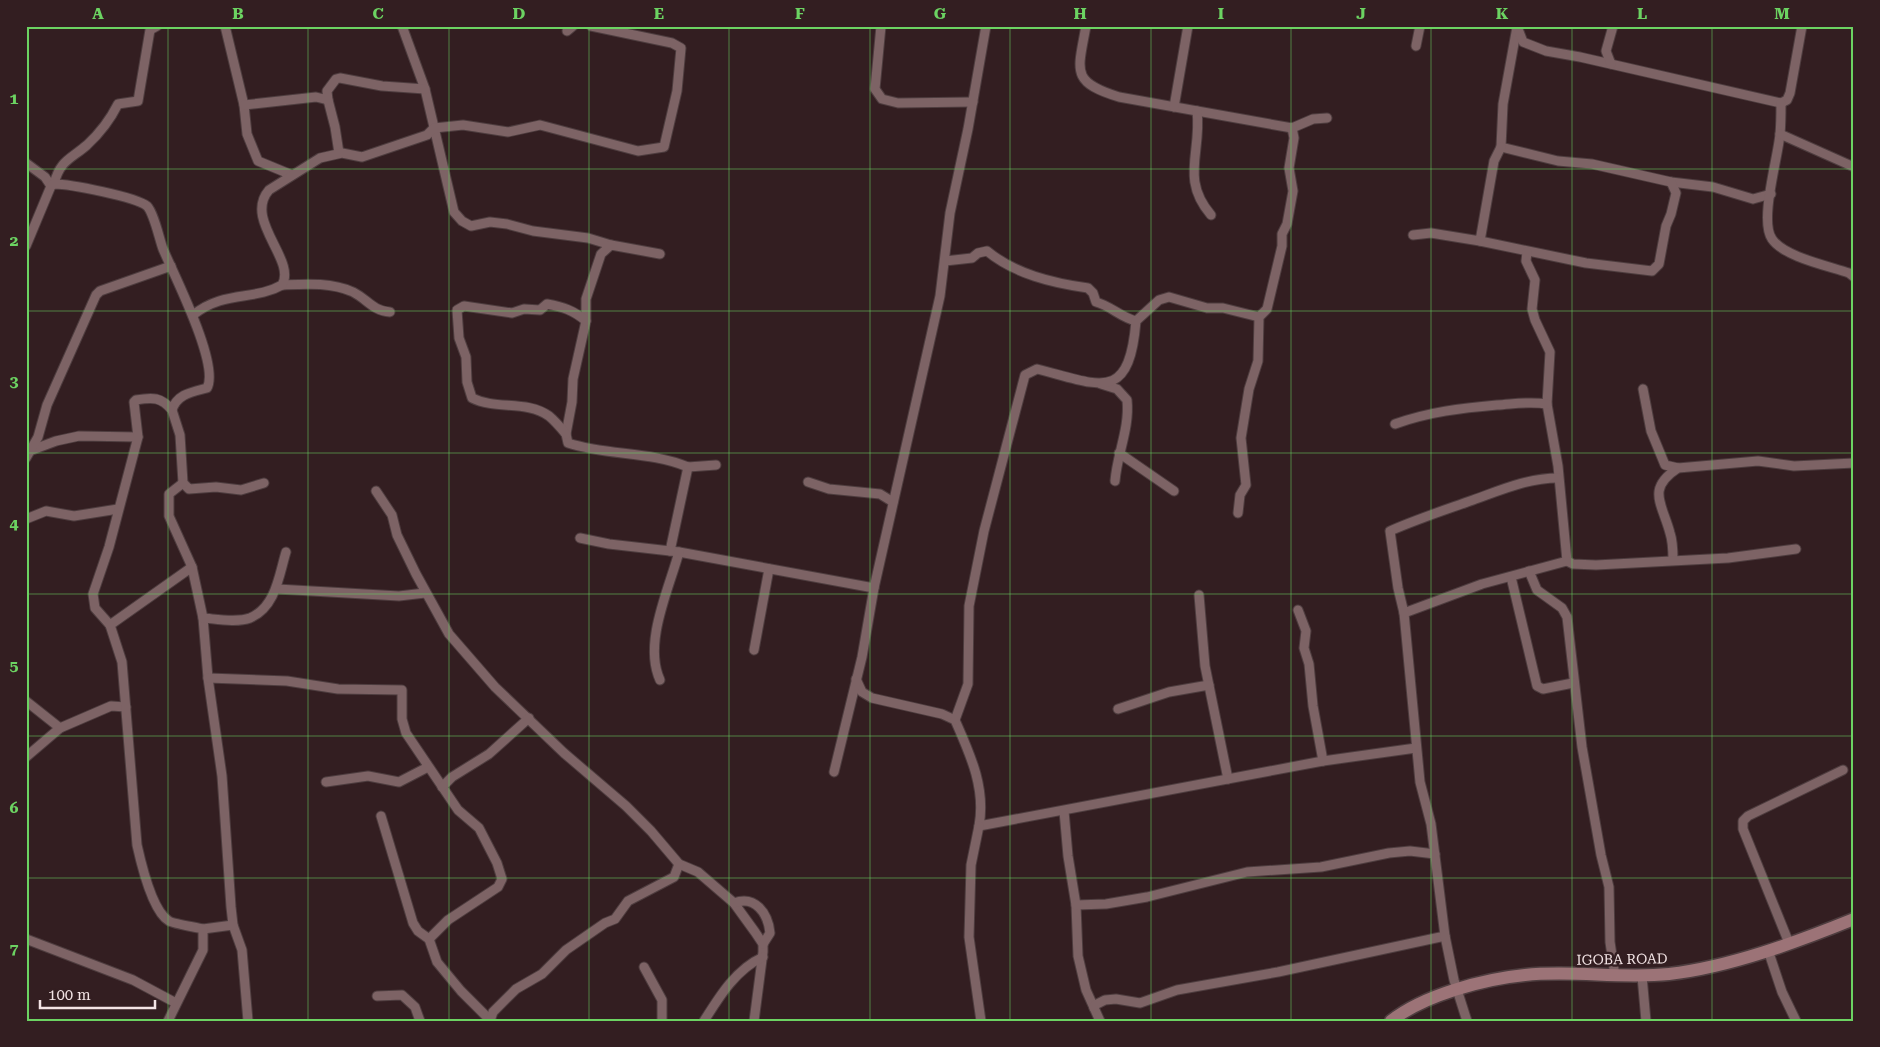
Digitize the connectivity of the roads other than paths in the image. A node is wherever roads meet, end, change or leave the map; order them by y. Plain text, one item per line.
1 (157, 26) edge
2 (225, 26) edge
3 (402, 26) edge
4 (592, 26) edge
5 (881, 26) edge
6 (986, 26) edge
7 (1086, 26) edge
8 (1188, 26) edge
9 (1420, 26) edge
10 (1613, 26) edge
11 (1518, 27) edge
12 (1802, 27) edge
13 (1416, 46) dead end
14 (1611, 64) junction
15 (425, 88) junction
16 (328, 100) junction
17 (973, 102) junction
18 (1781, 103) junction
19 (244, 105) junction
20 (1174, 107) junction
21 (1198, 111) junction
22 (1327, 118) dead end
23 (434, 128) junction
24 (1292, 128) junction
25 (1780, 134) junction
26 (1500, 147) junction
27 (339, 153) junction
28 (26, 163) edge
29 (1854, 167) edge
30 (292, 175) junction
31 (1671, 182) junction
32 (53, 185) junction
33 (1771, 194) junction
34 (1212, 216) dead end
35 (1413, 235) dead end
36 (1480, 242) junction
37 (611, 245) junction
38 (26, 246) edge
39 (1527, 252) junction
40 (660, 254) dead end
41 (944, 262) junction
42 (171, 266) junction
43 (1854, 277) edge
44 (282, 285) junction
45 (390, 312) dead end
46 (193, 315) junction
47 (1259, 316) junction
48 (586, 321) junction
49 (1136, 321) junction
50 (1101, 383) junction
51 (1643, 389) dead end
52 (187, 393) junction
53 (156, 397) junction
54 (1547, 404) junction
55 (172, 410) junction
56 (1395, 424) dead end
57 (566, 434) junction
58 (138, 437) junction
59 (1119, 453) junction
60 (29, 454) edge
61 (1854, 463) edge
62 (716, 465) dead end
63 (688, 467) junction
64 (1678, 468) junction
65 (1558, 478) junction
66 (1115, 481) dead end
67 (808, 482) dead end
68 (183, 483) junction
69 (264, 483) dead end
70 (1174, 491) dead end
71 (376, 492) dead end
72 (893, 502) junction
73 (118, 509) junction
74 (1238, 513) dead end
75 (26, 519) edge
76 (580, 538) dead end
77 (1796, 549) dead end
78 (674, 551) junction
79 (286, 552) dead end
80 (1567, 560) junction
81 (1673, 560) junction
82 (192, 567) junction
83 (769, 569) junction
84 (1529, 571) junction
85 (1511, 577) junction
86 (874, 588) junction
87 (278, 589) junction
88 (425, 593) junction
89 (1199, 595) dead end
90 (1298, 610) dead end
91 (1404, 613) junction
92 (203, 618) junction
93 (110, 625) junction
94 (754, 650) dead end
95 (208, 678) junction
96 (856, 679) junction
97 (660, 680) dead end
98 (1573, 683) junction
99 (1209, 685) junction
100 (26, 701) edge
101 (126, 707) junction
102 (1118, 709) dead end
103 (529, 718) junction
104 (955, 720) junction
105 (60, 728) junction
106 (1416, 748) junction
107 (26, 757) edge
108 (1323, 761) junction
109 (428, 767) junction
110 (1843, 770) dead end
111 (834, 772) dead end
112 (1228, 779) junction
113 (326, 782) dead end
114 (442, 787) junction
115 (1064, 811) junction
116 (381, 816) dead end
117 (979, 826) junction
118 (1435, 854) junction
119 (679, 864) junction
120 (693, 870) junction
121 (674, 877) junction
122 (734, 903) junction
123 (1076, 905) junction
124 (1854, 919) edge
125 (233, 924) junction
126 (203, 929) junction
127 (1445, 936) junction
128 (26, 939) edge
129 (429, 939) junction
130 (1789, 943) junction
131 (763, 944) junction
132 (1768, 950) junction
133 (763, 957) junction
134 (644, 967) dead end
135 (1615, 976) junction
136 (1642, 976) junction
137 (1458, 988) junction
138 (377, 996) dead end
139 (176, 1003) junction
140 (1094, 1008) junction
141 (490, 1020) edge
142 (168, 1021) edge
143 (248, 1021) edge
144 (420, 1021) edge
145 (662, 1021) edge
146 (704, 1021) edge
147 (754, 1021) edge
148 (981, 1021) edge
149 (1100, 1021) edge
150 (1391, 1021) edge
151 (1467, 1021) edge
152 (1646, 1021) edge
153 (1796, 1021) edge

1 - 32 street
2 - 19 street
3 - 15 street
4 - 23 street
5 - 17 street
6 - 17 street
7 - 20 street
8 - 20 street
9 - 13 street
10 - 14 street
11 - 14 street
11 - 26 street
12 - 18 street
14 - 18 street
15 - 16 street
15 - 23 street
16 - 19 street
16 - 27 street
17 - 41 street
18 - 25 street
19 - 30 street
20 - 21 street
21 - 24 street
21 - 34 street
22 - 24 street
23 - 27 street
23 - 37 street
24 - 47 street
25 - 29 street
25 - 33 street
26 - 31 street
26 - 36 street
27 - 30 street
28 - 32 street
30 - 44 street
31 - 33 street
31 - 39 street
32 - 38 street
32 - 42 street
33 - 43 street
35 - 36 street
36 - 39 street
37 - 40 street
37 - 48 street
39 - 54 street
41 - 49 street
41 - 72 street
42 - 46 street
42 - 60 street
44 - 45 street
44 - 46 street
46 - 52 street
47 - 49 street
47 - 74 street
48 - 57 street
48 - 57 street
49 - 50 street
50 - 59 street
50 - 104 street
51 - 64 street
52 - 53 street
52 - 55 street
53 - 55 street
53 - 58 street
54 - 56 street
54 - 65 street
55 - 68 street
57 - 63 street
58 - 60 street
58 - 73 street
59 - 66 street
59 - 70 street
61 - 64 street
62 - 63 street
63 - 78 street
64 - 81 street
65 - 80 street
65 - 91 street
67 - 72 street
68 - 69 street
68 - 82 street
71 - 88 street
72 - 86 street
73 - 75 street
73 - 93 street
76 - 78 street
77 - 81 street
78 - 83 street
78 - 97 street
79 - 87 street
80 - 81 street
80 - 84 street
82 - 92 street
82 - 93 street
83 - 86 street
83 - 94 street
84 - 85 street
84 - 98 street
85 - 91 street
85 - 98 street
86 - 96 street
87 - 88 street
87 - 92 street
88 - 103 street
89 - 99 street
90 - 108 street
91 - 106 street
92 - 95 street
93 - 101 street
95 - 109 street
95 - 125 street
96 - 104 street
96 - 111 street
98 - 135 street
99 - 102 street
99 - 112 street
100 - 105 street
101 - 105 street
101 - 126 street
103 - 114 street
103 - 119 street
104 - 117 street
105 - 107 street
106 - 108 street
106 - 118 street
108 - 112 street
109 - 113 street
109 - 114 street
110 - 130 street
112 - 115 street
114 - 129 street
115 - 117 street
115 - 123 street
116 - 129 street
117 - 148 street
118 - 123 street
118 - 127 street
119 - 120 street
119 - 121 street
120 - 121 street
120 - 122 street
121 - 141 street
122 - 131 street
122 - 131 street
123 - 140 street
124 - 130 street, IGOBA ROAD
125 - 126 street
125 - 143 street
126 - 139 street
127 - 137 street
127 - 140 street
128 - 139 street
129 - 141 street
130 - 132 street, IGOBA ROAD
131 - 133 street
132 - 136 street, IGOBA ROAD
132 - 153 street
133 - 146 street
133 - 147 street
134 - 145 street
135 - 136 street, IGOBA ROAD
135 - 137 street, IGOBA ROAD
136 - 152 street
137 - 150 street, IGOBA ROAD
137 - 151 street
138 - 144 street
139 - 142 street
140 - 149 street

